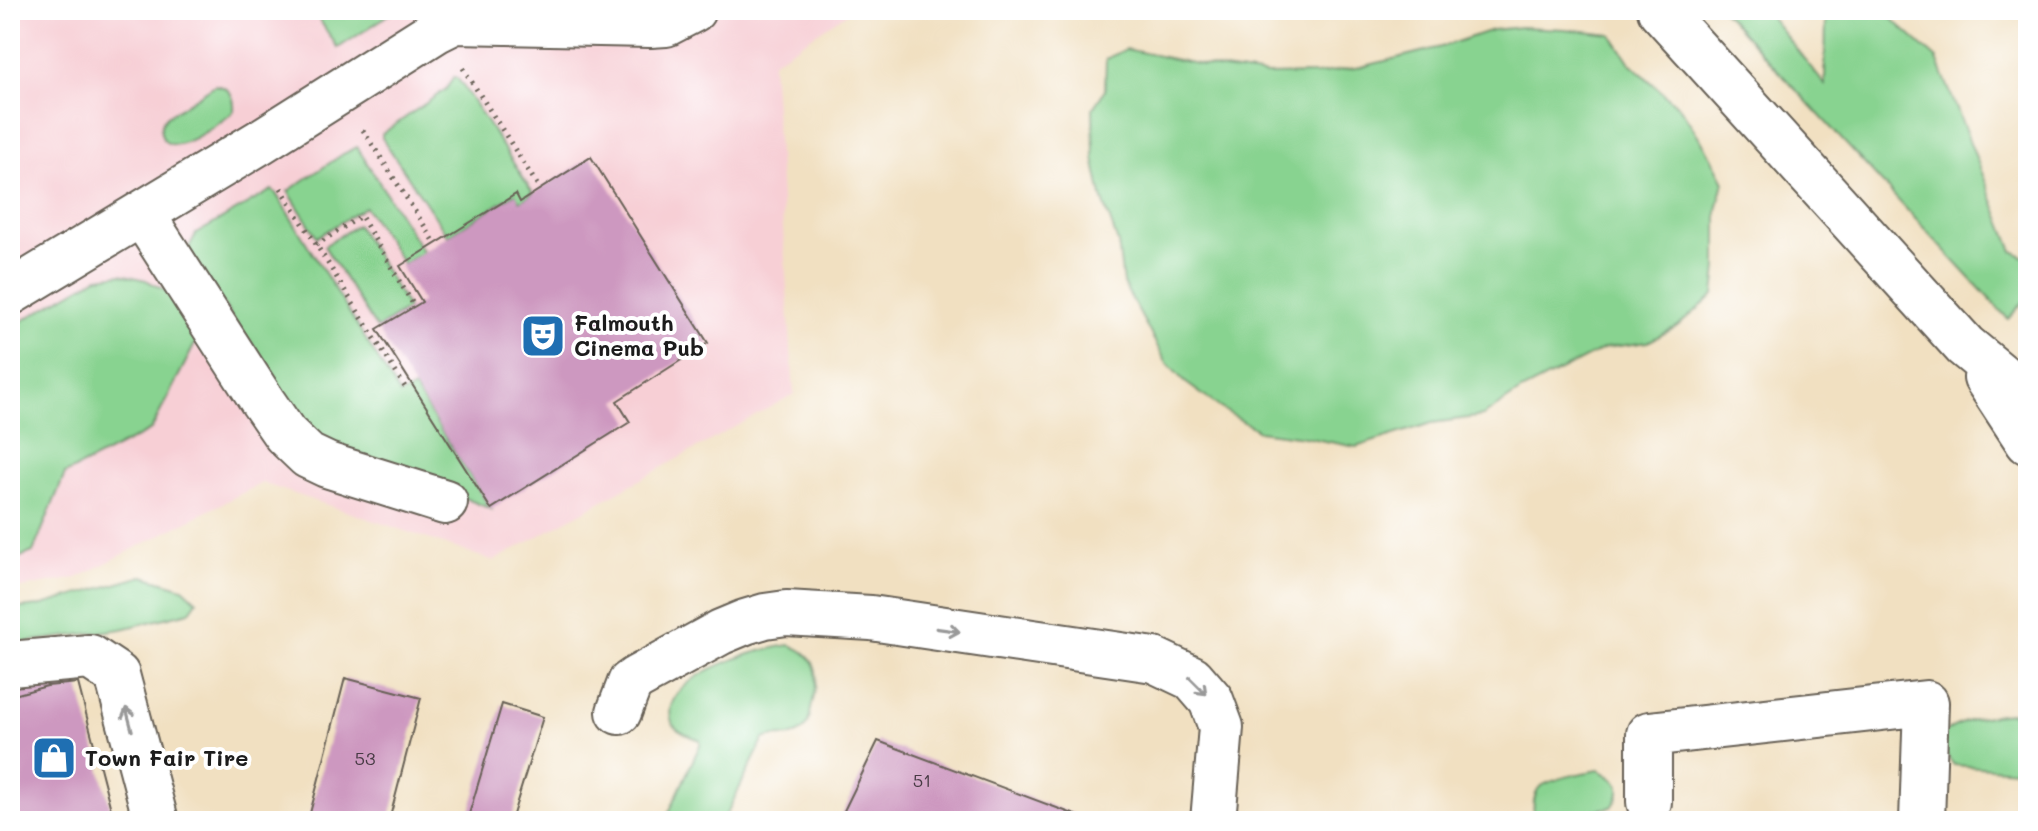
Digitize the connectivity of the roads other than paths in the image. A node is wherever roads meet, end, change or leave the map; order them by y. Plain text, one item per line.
1 (693, 10) edge
2 (1660, 10) edge
3 (142, 214) junction
4 (10, 293) edge
5 (1965, 346) junction
6 (2028, 398) edge
7 (2028, 442) edge
8 (445, 502) dead end
9 (10, 664) edge
10 (619, 712) dead end
11 (1649, 802) dead end
12 (156, 821) edge
13 (1213, 821) edge
14 (1922, 821) edge

1 - 3 lane
2 - 5 lane
3 - 4 lane
3 - 8 lane
5 - 6 lane
5 - 7 lane
12 -> 9 lane
10 -> 13 lane
11 - 14 lane

